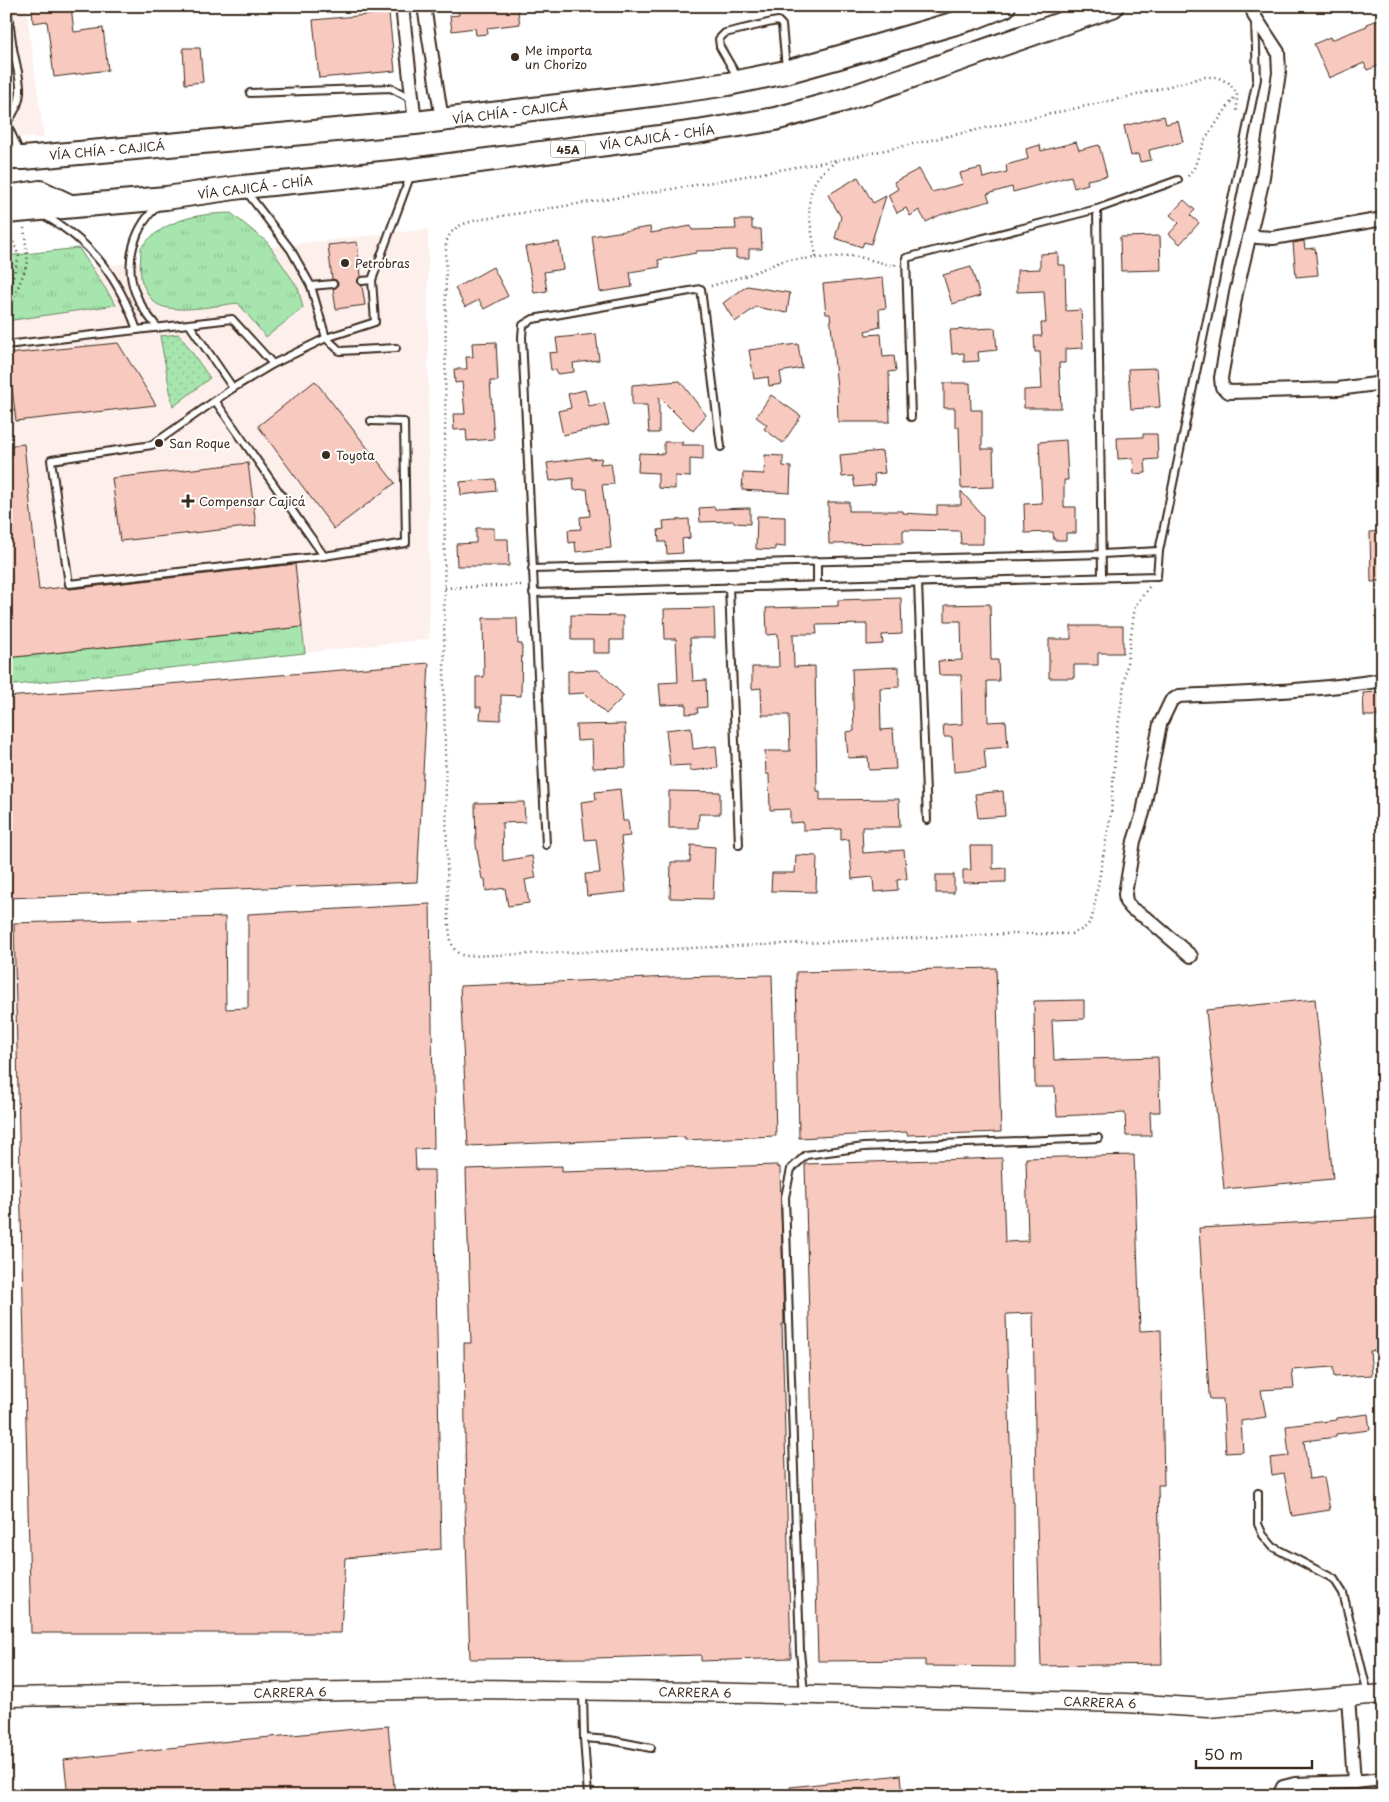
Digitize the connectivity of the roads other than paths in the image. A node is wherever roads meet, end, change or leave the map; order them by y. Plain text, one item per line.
1 (7, 6) edge
2 (402, 6) edge
3 (424, 6) edge
4 (1004, 6) edge
5 (1112, 6) edge
6 (980, 12) edge
7 (1253, 12) edge
8 (13, 49) junction
9 (6, 56) edge
10 (786, 72) junction
11 (740, 81) junction
12 (250, 93) dead end
13 (412, 99) junction
14 (442, 120) junction
15 (6, 122) edge
16 (415, 123) junction
17 (15, 158) edge
18 (412, 170) junction
19 (1178, 180) road end
20 (242, 186) junction
21 (6, 198) edge
22 (166, 198) junction
23 (70, 206) junction
24 (1098, 209) junction
25 (36, 210) junction
26 (6, 212) edge
27 (1383, 219) edge
28 (1251, 233) junction
29 (372, 280) junction
30 (362, 281) dead end
31 (333, 284) dead end
32 (311, 286) junction
33 (189, 324) junction
34 (158, 328) junction
35 (137, 330) junction
36 (326, 338) junction
37 (6, 344) edge
38 (396, 348) dead end
39 (273, 364) junction
40 (1383, 383) edge
41 (233, 388) junction
42 (216, 402) junction
43 (911, 417) dead end
44 (371, 421) dead end
45 (721, 447) dead end
46 (1159, 551) junction
47 (1102, 554) junction
48 (324, 556) junction
49 (817, 561) junction
50 (532, 568) junction
51 (1102, 577) junction
52 (918, 582) junction
53 (817, 585) junction
54 (729, 587) junction
55 (533, 589) junction
56 (1383, 680) edge
57 (927, 820) dead end
58 (546, 845) dead end
59 (739, 845) dead end
60 (1191, 956) dead end
61 (1098, 1138) dead end
62 (1258, 1492) dead end
63 (583, 1690) junction
64 (804, 1694) junction
65 (1376, 1694) edge
66 (1348, 1696) junction
67 (6, 1697) edge
68 (584, 1738) junction
69 (651, 1748) dead end
70 (1383, 1779) edge
71 (1354, 1782) junction
72 (588, 1796) edge
73 (1279, 1796) edge

1 - 8 lane
2 - 13 street
3 - 14 street
4 - 6 highway, VÍA CHÍA - CAJICÁ
5 - 18 highway, VÍA CAJICÁ - CHÍA / 45A
6 - 10 highway, VÍA CHÍA - CAJICÁ
7 - 28 street
7 - 46 lane
8 - 9 lane
8 - 15 lane
10 - 11 highway, VÍA CHÍA - CAJICÁ
10 - 11 lane
11 - 14 highway, VÍA CHÍA - CAJICÁ
12 - 13 lane
13 - 16 street
14 - 16 highway, VÍA CHÍA - CAJICÁ
15 - 17 lane
16 - 17 highway, VÍA CHÍA - CAJICÁ
18 - 20 highway, VÍA CAJICÁ - CHÍA / 45A
18 - 29 lane
19 - 24 lane
20 - 22 highway, VÍA CAJICÁ - CHÍA / 45A
20 - 32 lane
21 - 23 highway
22 - 23 highway, VÍA CAJICÁ - CHÍA / 45A
22 - 34 lane
23 - 25 highway, VÍA CAJICÁ - CHÍA / 45A
24 - 43 lane
24 - 47 lane
25 - 26 highway, VÍA CAJICÁ - CHÍA / 45A
25 - 35 lane
27 - 28 street
28 - 40 street
29 - 30 lane
29 - 36 lane
31 - 32 lane
32 - 36 lane
33 - 34 lane
33 - 39 lane
33 - 41 lane
34 - 35 lane
35 - 37 lane
36 - 38 lane
36 - 39 lane
39 - 41 lane
41 - 42 lane
42 - 48 lane
42 - 48 lane
44 - 48 lane
45 - 50 lane
46 - 47 lane
46 - 51 lane
47 - 49 lane
47 - 51 lane
49 - 50 lane
49 - 53 lane
50 - 55 lane
51 - 52 lane
52 - 53 lane
52 - 57 lane
53 - 54 lane
54 - 55 lane
54 - 59 lane
55 - 58 lane
56 - 60 street
61 - 64 lane
62 - 65 lane
63 - 64 main road, CARRERA 6
63 - 67 main road, CARRERA 6
63 - 68 lane
64 - 66 main road, CARRERA 6
65 - 66 main road, CARRERA 6
66 - 71 street
68 - 69 lane
68 - 72 lane
70 - 71 street
71 - 73 street

